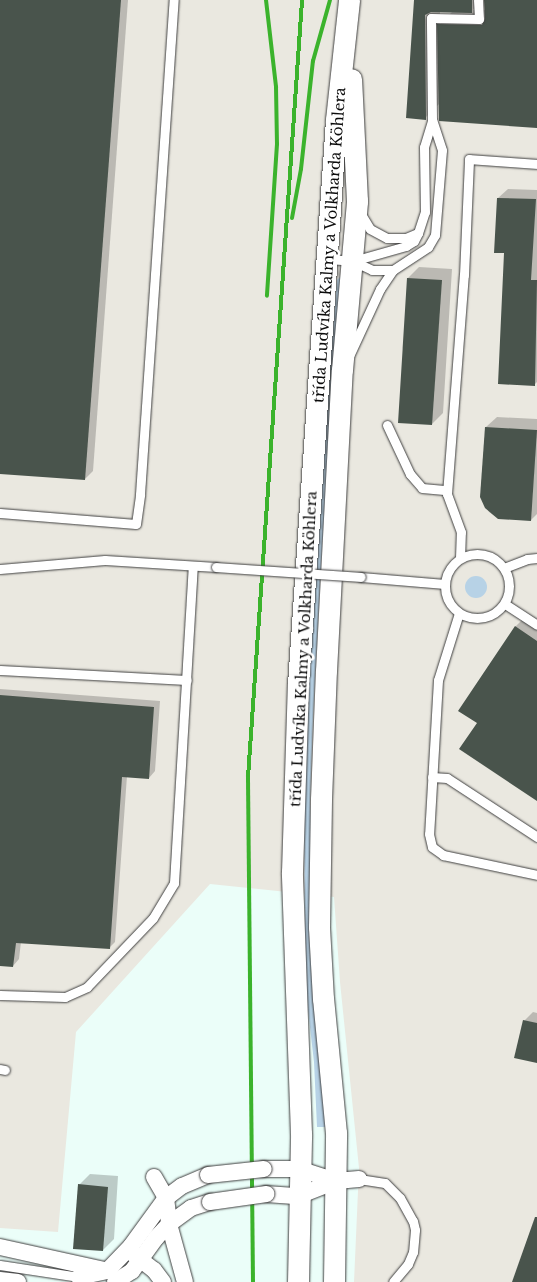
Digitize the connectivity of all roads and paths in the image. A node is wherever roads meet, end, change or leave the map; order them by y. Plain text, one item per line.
1 (174, 0) edge
2 (478, 0) edge
3 (348, 8) edge
4 (432, 120) junction
5 (537, 164) edge
6 (356, 201) junction
7 (418, 233) junction
8 (327, 259) junction
9 (353, 261) junction
10 (393, 270) junction
11 (342, 370) junction
12 (387, 425) dead end
13 (448, 490) junction
14 (0, 513) edge
15 (460, 558) junction
16 (537, 558) edge
17 (193, 567) junction
18 (504, 568) junction
19 (0, 569) edge
20 (444, 584) junction
21 (504, 604) junction
22 (459, 613) junction
23 (537, 625) edge
24 (0, 670) edge
25 (187, 680) junction
26 (432, 777) junction
27 (537, 837) edge
28 (537, 875) edge
29 (0, 995) edge
30 (299, 1169) junction
31 (154, 1177) dead end
32 (359, 1179) joint
33 (336, 1181) junction
34 (298, 1196) junction
35 (166, 1198) junction
36 (169, 1224) junction
37 (0, 1246) edge
38 (134, 1255) junction
39 (0, 1265) edge
40 (111, 1276) edge
41 (79, 1277) joint
42 (0, 1280) edge
43 (18, 1282) edge
44 (163, 1282) edge
45 (185, 1282) edge
46 (298, 1282) edge
47 (334, 1282) edge
48 (393, 1282) edge

1 - 14 lane
2 - 4 lane
3 - 6 street, třída Ludvíka Kalmy a Volkharda Köhlera
3 - 8 street, třída Ludvíka Kalmy a Volkharda Köhlera
4 - 7 lane
4 - 10 lane
5 - 13 lane
6 - 7 lane
6 - 9 street, třída Ludvíka Kalmy a Volkharda Köhlera
7 - 9 lane
8 - 9 lane
8 - 30 street, třída Ludvíka Kalmy a Volkharda Köhlera
9 - 10 lane
9 - 11 street, třída Ludvíka Kalmy a Volkharda Köhlera
10 - 11 lane
11 - 33 street, třída Ludvíka Kalmy a Volkharda Köhlera
12 - 13 lane
13 - 15 lane
15 - 18 lane
15 - 20 lane
16 - 18 lane
17 - 19 lane
17 - 20 lane, bridge
17 - 25 lane
18 - 21 lane
20 - 22 lane
21 - 22 lane
21 - 23 lane
22 - 26 lane
24 - 25 lane
25 - 29 lane
26 - 27 lane
26 - 28 lane
30 - 33 street
30 - 34 street, třída Ludvíka Kalmy a Volkharda Köhlera
30 - 35 street, bridge
31 - 35 street
32 - 33 street
32 - 48 lane
33 - 34 street
33 - 47 street, třída Ludvíka Kalmy a Volkharda Köhlera
34 - 36 street, bridge
34 - 46 street, třída Ludvíka Kalmy a Volkharda Köhlera
35 - 36 street
35 - 38 street
36 - 38 street
36 - 45 street
37 - 40 street
38 - 40 street
38 - 44 street
39 - 41 lane
40 - 41 street
42 - 43 street

